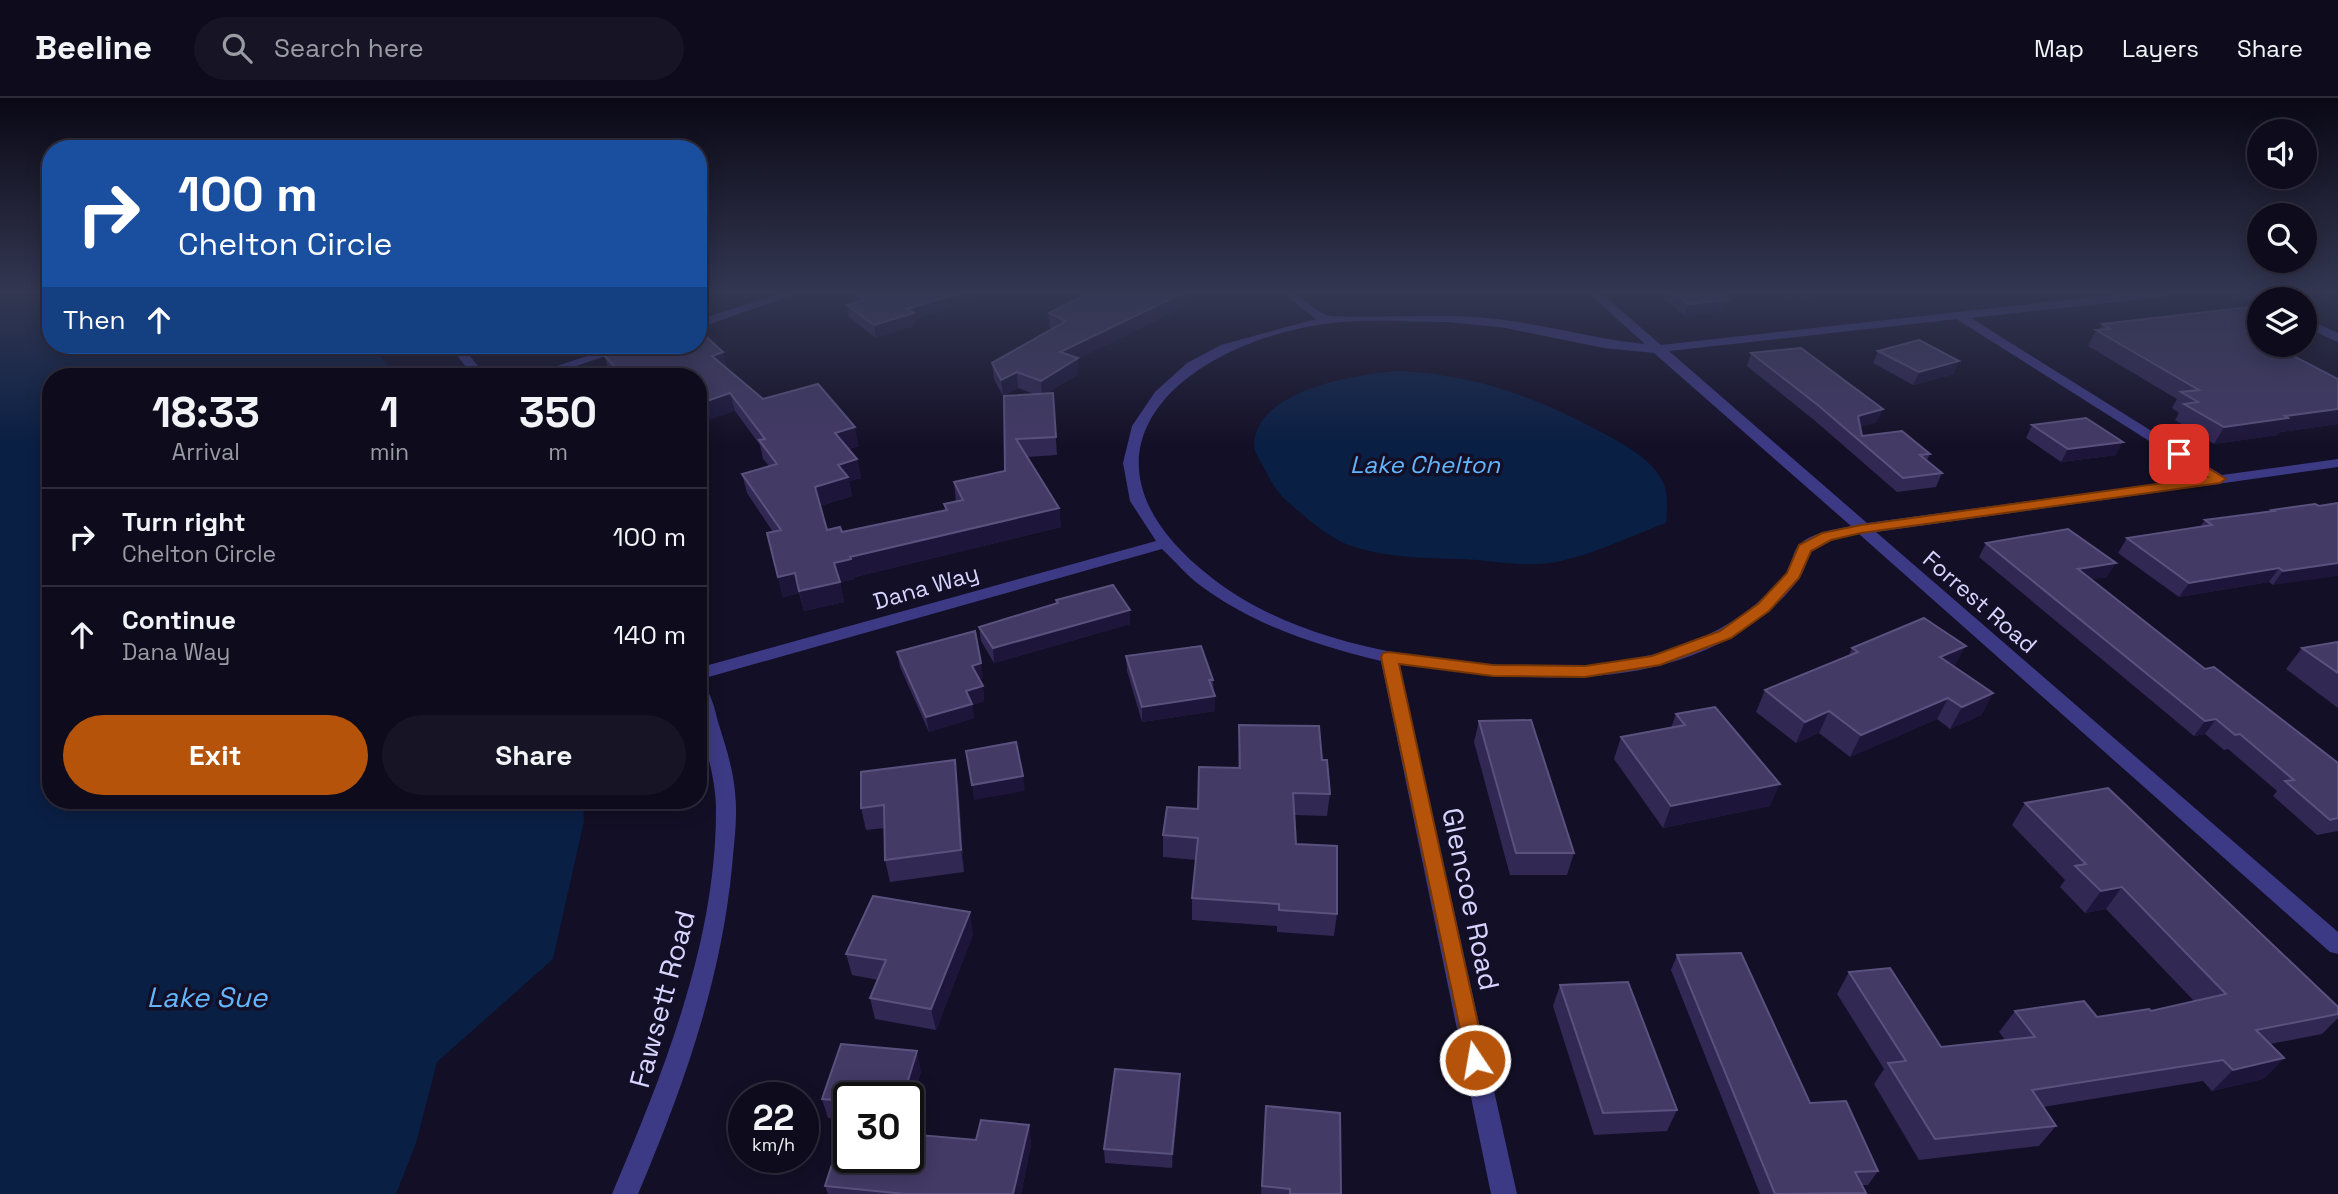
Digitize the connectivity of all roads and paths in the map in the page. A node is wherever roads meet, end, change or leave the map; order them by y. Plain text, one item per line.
1 (1242, 343) edge
2 (1600, 343) edge
3 (1650, 343) edge
4 (1713, 343) edge
5 (2004, 343) edge
6 (1657, 349) junction
7 (462, 354) edge
8 (604, 354) edge
9 (474, 368) edge
10 (559, 368) edge
11 (2338, 463) edge
12 (2220, 479) junction
13 (1861, 529) junction
14 (1165, 543) junction
15 (1389, 657) junction
16 (707, 671) edge
17 (707, 718) edge
18 (2333, 936) edge
19 (625, 1194) edge
20 (1504, 1194) edge

1 - 14 street
2 - 6 street
3 - 6 street, Forrest Road
4 - 6 street
5 - 12 street
6 - 13 street, Forrest Road
7 - 9 street
8 - 10 street
11 - 12 street
12 - 13 street
13 - 15 street
13 - 18 street, Forrest Road
14 - 15 street
14 - 16 street, Dana Way
15 - 20 street, Glencoe Road
17 - 19 street, Fawsett Road

